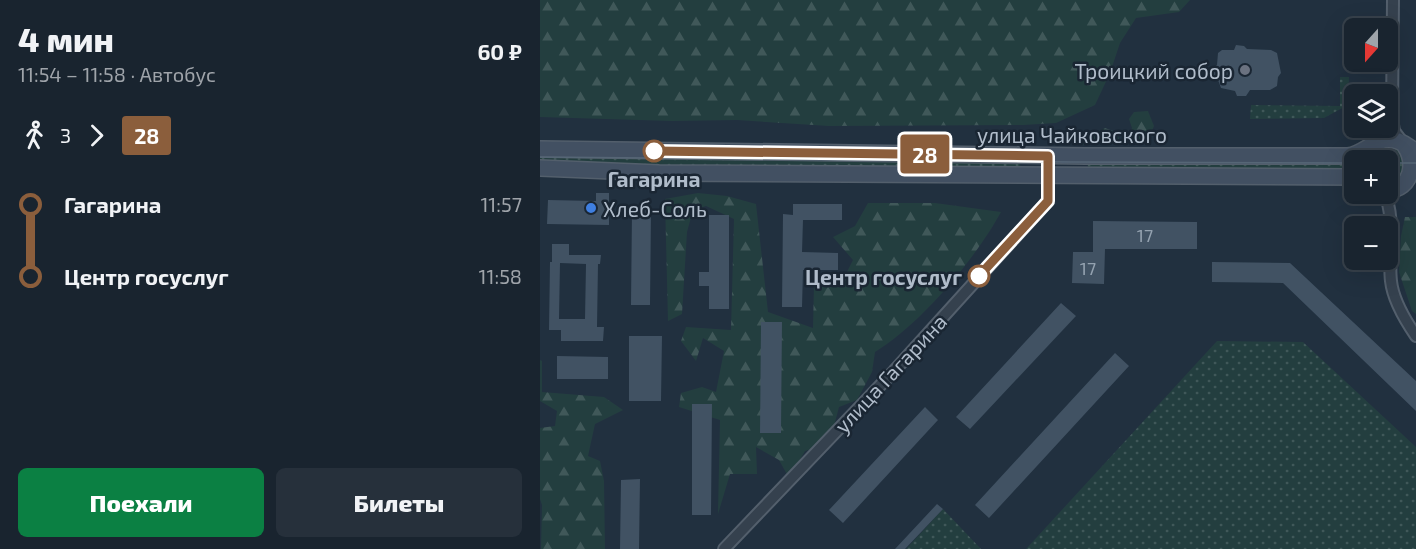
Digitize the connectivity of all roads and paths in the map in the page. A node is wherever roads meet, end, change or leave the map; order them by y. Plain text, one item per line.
1 (1393, 0) edge
2 (1392, 84) edge
3 (1398, 136) edge
4 (1380, 138) edge
5 (1375, 143) junction
6 (1408, 147) edge
7 (540, 149) edge
8 (1369, 150) edge
9 (1048, 156) junction
10 (540, 168) edge
11 (1049, 175) junction
12 (1344, 177) edge
13 (1410, 180) edge
14 (1387, 204) edge
15 (1389, 212) junction
16 (1416, 336) edge
17 (724, 549) edge

1 - 2 street
3 - 6 street
4 - 5 street
5 - 6 main road, улица Чайковского
5 - 8 main road
5 - 9 main road, улица Чайковского
6 - 13 main road
7 - 9 main road, улица Чайковского
9 - 11 street, улица Гагарина
10 - 11 main road, улица Чайковского
11 - 12 main road, улица Чайковского
11 - 17 street, улица Гагарина
13 - 15 street
14 - 15 street
15 - 16 street

